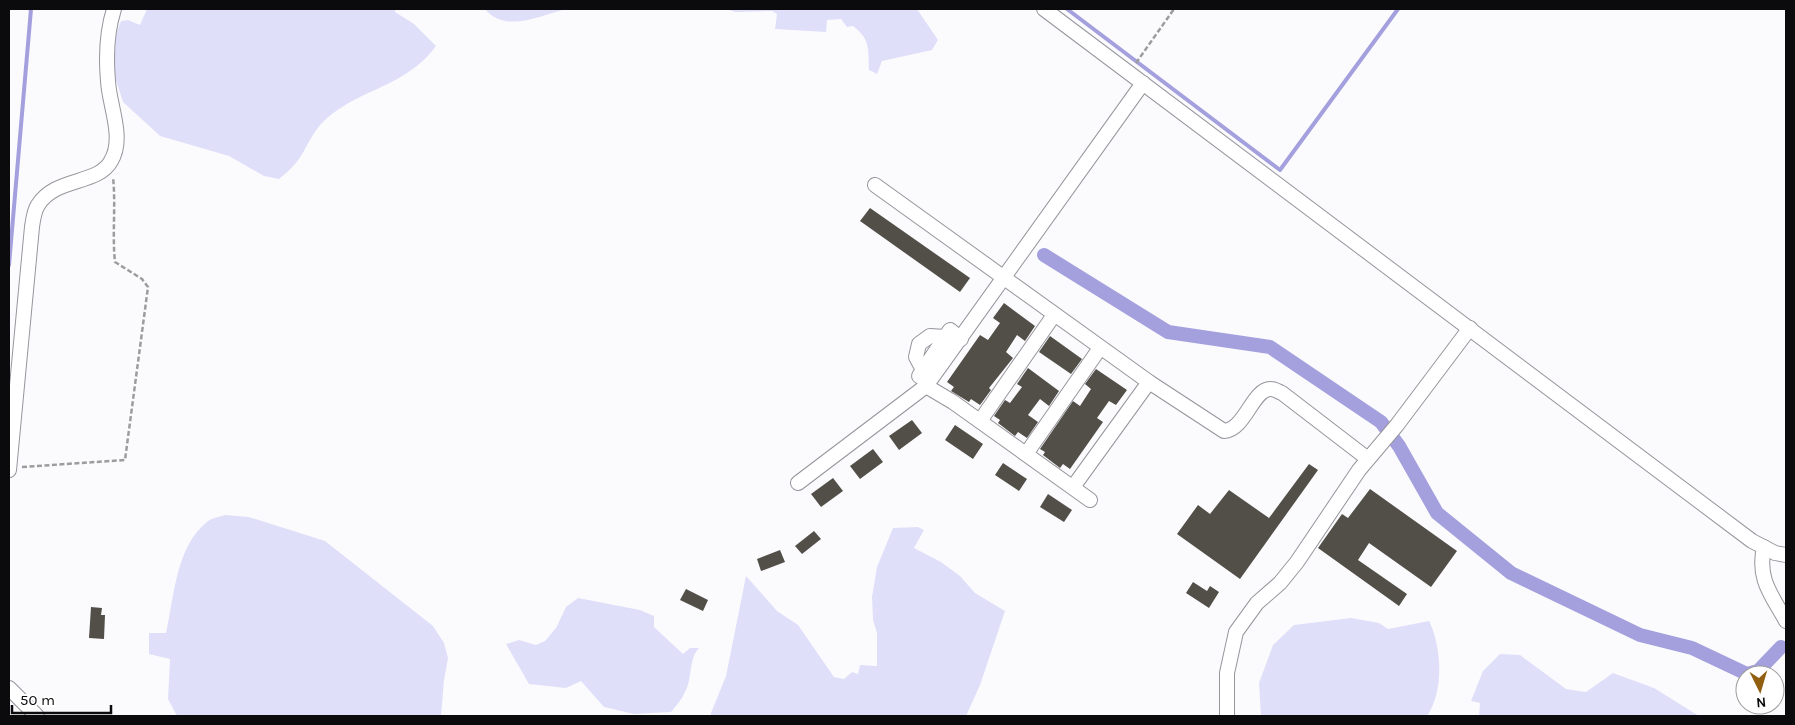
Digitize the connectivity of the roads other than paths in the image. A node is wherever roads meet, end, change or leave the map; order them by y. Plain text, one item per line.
1 (114, 9) edge
2 (1044, 9) edge
3 (1143, 83) junction
4 (875, 185) dead end
5 (1004, 278) junction
6 (1054, 315) junction
7 (1470, 328) junction
8 (961, 339) junction
9 (1100, 348) junction
10 (1148, 382) junction
11 (928, 385) junction
12 (980, 421) junction
13 (1026, 454) junction
14 (1368, 459) junction
15 (9, 469) edge
16 (798, 483) dead end
17 (1073, 487) junction
18 (1090, 500) dead end
19 (1764, 547) junction
20 (1786, 555) edge
21 (1786, 621) edge
22 (9, 688) edge
23 (37, 716) edge
24 (1227, 716) edge

1 - 15 street
2 - 3 street
3 - 5 street
3 - 7 street
4 - 5 street
5 - 6 street
5 - 8 street
6 - 9 street
6 - 12 street
7 - 14 street
7 - 19 street
8 - 11 street
8 - 11 street
9 - 10 street
9 - 13 street
10 - 14 street
10 - 17 street
11 - 12 street
11 - 16 street
12 - 13 street
13 - 17 street
14 - 24 street
17 - 18 street
19 - 20 street
19 - 21 street
22 - 23 street

